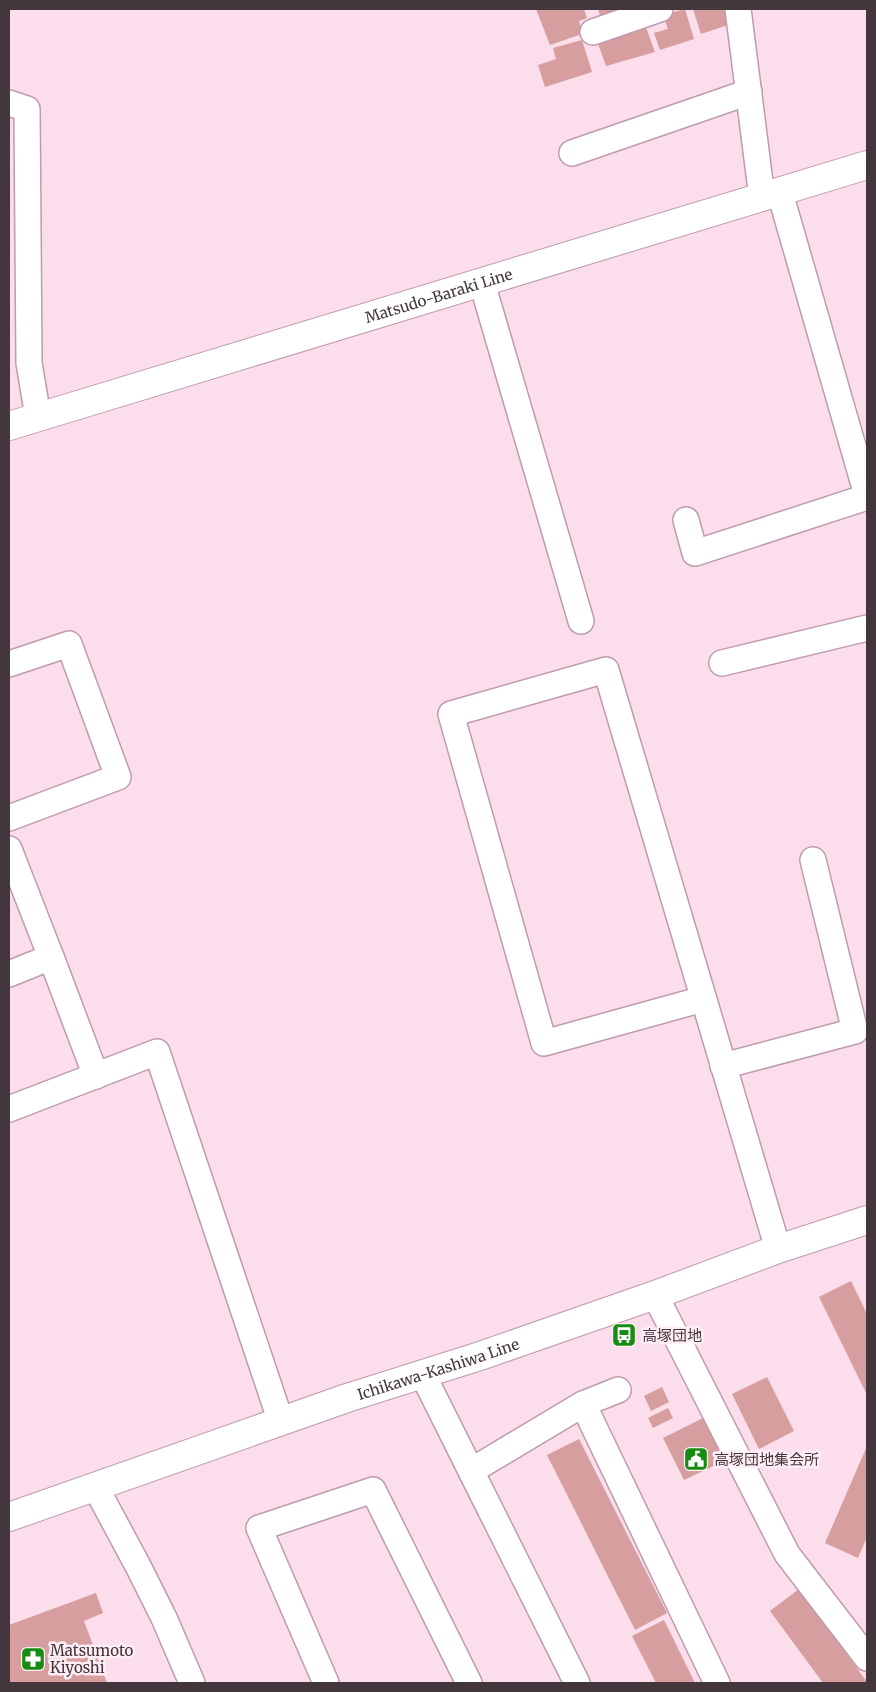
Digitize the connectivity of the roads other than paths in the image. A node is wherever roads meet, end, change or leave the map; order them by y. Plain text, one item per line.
1 (660, 9) edge
2 (738, 9) edge
3 (593, 32) dead end
4 (749, 92) junction
5 (9, 103) edge
6 (572, 153) dead end
7 (867, 165) edge
8 (771, 195) junction
9 (482, 282) junction
10 (38, 417) junction
11 (9, 426) edge
12 (867, 496) edge
13 (686, 520) dead end
14 (580, 621) dead end
15 (867, 628) edge
16 (722, 663) dead end
17 (9, 664) edge
18 (9, 818) edge
19 (9, 848) edge
20 (813, 860) dead end
21 (51, 957) junction
22 (9, 974) edge
23 (703, 999) junction
24 (723, 1066) junction
25 (96, 1076) junction
26 (9, 1109) edge
27 (867, 1220) edge
28 (778, 1249) junction
29 (655, 1295) junction
30 (423, 1375) junction
31 (618, 1390) dead end
32 (583, 1404) junction
33 (281, 1422) junction
34 (472, 1471) junction
35 (95, 1486) junction
36 (9, 1517) edge
37 (867, 1658) edge
38 (192, 1683) edge
39 (326, 1683) edge
40 (469, 1683) edge
41 (577, 1683) edge
42 (717, 1683) edge

1 - 3 street
2 - 4 street
4 - 6 street
4 - 8 street
5 - 10 street
7 - 8 main road, Matsudo-Baraki Line
8 - 9 main road, Matsudo-Baraki Line
8 - 12 street
9 - 10 main road, Matsudo-Baraki Line
9 - 14 street
10 - 11 main road, Matsudo-Baraki Line
12 - 13 street
15 - 16 street
17 - 18 street
19 - 21 street
20 - 24 street
21 - 22 street
21 - 25 street
23 - 23 street
23 - 24 street
24 - 28 street
25 - 26 street
25 - 33 street
27 - 28 main road, Ichikawa-Kashiwa Line
28 - 29 main road, Ichikawa-Kashiwa Line
29 - 30 main road, Ichikawa-Kashiwa Line
29 - 37 street
30 - 33 main road, Ichikawa-Kashiwa Line
30 - 34 street
31 - 32 street
32 - 34 street
32 - 42 street
33 - 35 main road, Ichikawa-Kashiwa Line
34 - 41 street
35 - 36 main road, Ichikawa-Kashiwa Line
35 - 38 street
39 - 40 street

